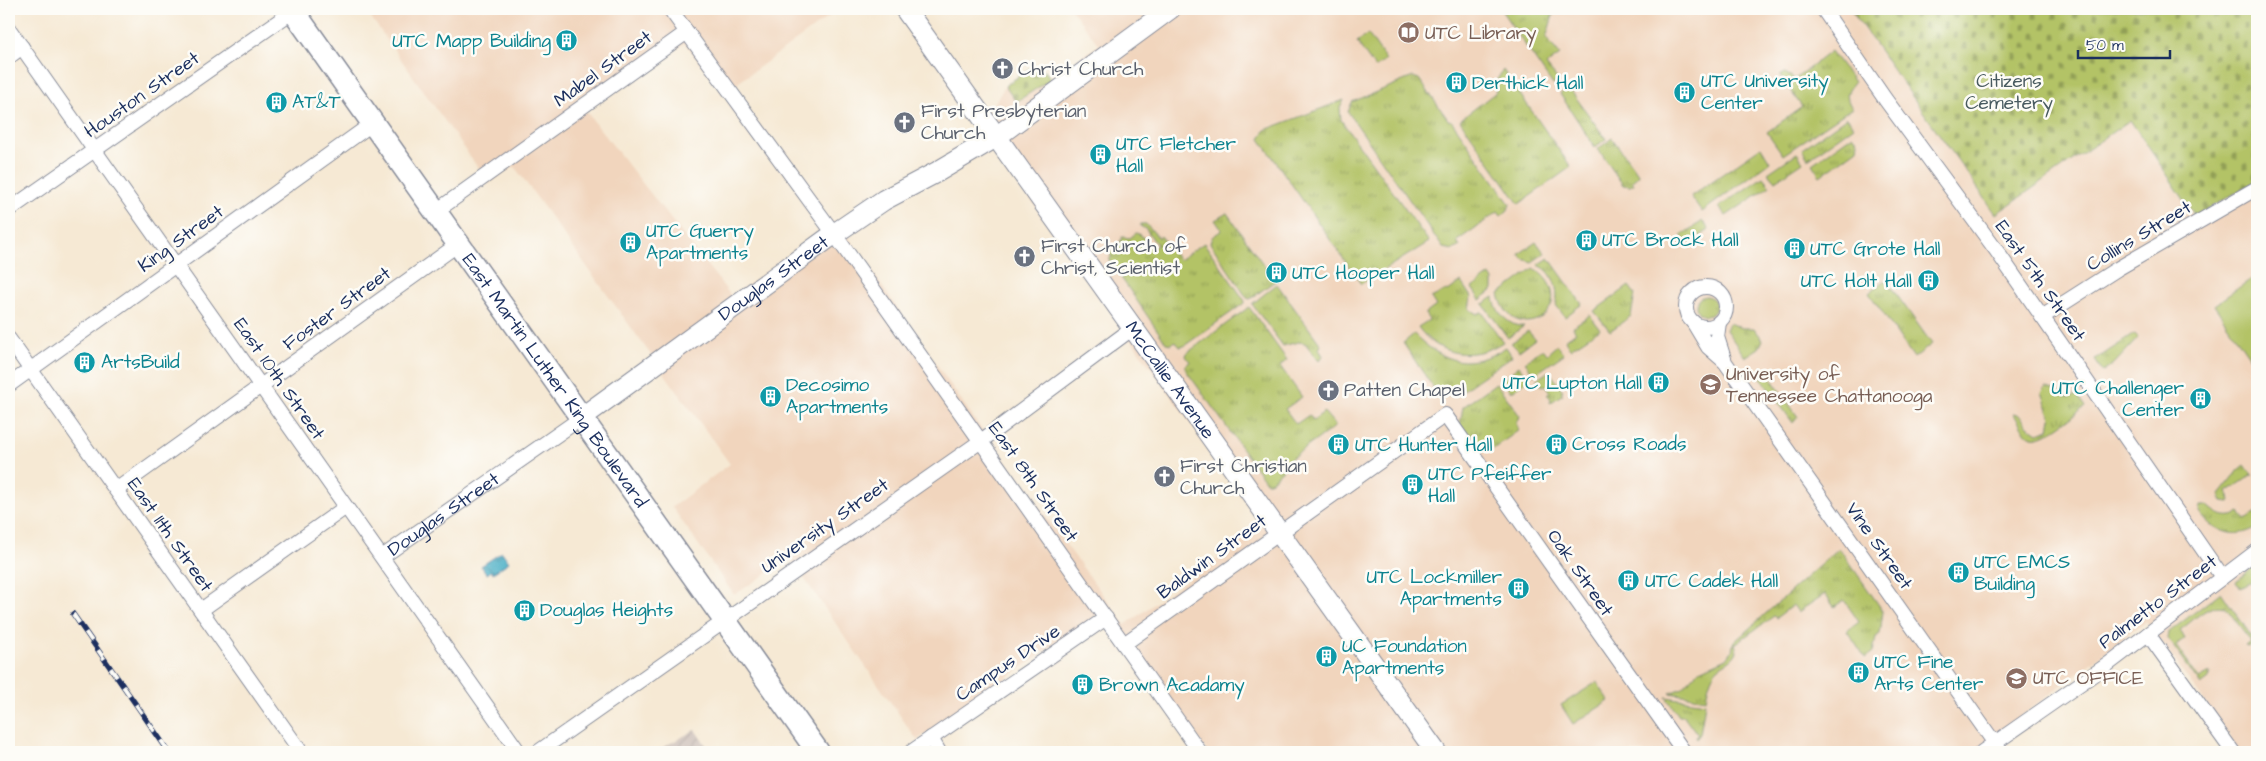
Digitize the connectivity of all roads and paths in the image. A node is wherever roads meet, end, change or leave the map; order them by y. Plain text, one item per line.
1 (294, 9) edge
2 (670, 9) edge
3 (904, 9) edge
4 (1823, 9) edge
5 (1163, 11) edge
6 (9, 29) edge
7 (687, 32) junction
8 (22, 48) junction
9 (9, 57) edge
10 (373, 123) junction
11 (996, 137) junction
12 (96, 150) junction
13 (2257, 188) edge
14 (9, 210) edge
15 (435, 212) junction
16 (834, 234) junction
17 (457, 245) junction
18 (177, 266) junction
19 (2042, 317) junction
20 (1691, 319) junction
21 (1719, 322) junction
22 (1133, 328) junction
23 (9, 339) edge
24 (1725, 362) junction
25 (30, 369) junction
26 (9, 385) edge
27 (261, 386) junction
28 (1445, 415) joint
29 (581, 418) junction
30 (981, 441) junction
31 (116, 490) junction
32 (346, 507) junction
33 (1278, 532) junction
34 (2257, 551) edge
35 (382, 558) junction
36 (2222, 578) junction
37 (201, 610) junction
38 (1106, 618) junction
39 (723, 620) junction
40 (2148, 634) junction
41 (1124, 644) junction
42 (931, 738) junction
43 (1998, 748) edge
44 (301, 752) edge
45 (519, 752) edge
46 (538, 752) edge
47 (818, 752) edge
48 (910, 752) edge
49 (939, 752) edge
50 (1200, 752) edge
51 (1436, 752) edge
52 (1684, 752) edge
53 (1982, 752) edge
54 (2233, 752) edge

1 - 10 main road, East Martin Luther King Boulevard
1 - 12 street, Houston Street
2 - 7 street
3 - 11 main road, McCallie Avenue
4 - 19 street, East 5th Street
5 - 11 main road, Douglas Street
6 - 8 street, East 10th Street
7 - 15 street, Mabel Street
7 - 16 street
8 - 9 street
8 - 12 street, East 10th Street
10 - 15 main road, East Martin Luther King Boulevard
10 - 18 street, King Street
11 - 16 main road, Douglas Street
11 - 22 main road, McCallie Avenue
12 - 14 street, Houston Street
12 - 18 street, East 10th Street
13 - 19 street, Collins Street
15 - 17 main road, East Martin Luther King Boulevard
16 - 29 main road, Douglas Street
16 - 30 street, East 8th Street
17 - 27 street, Foster Street
17 - 29 main road, East Martin Luther King Boulevard
18 - 25 street, King Street
18 - 27 street, East 10th Street
19 - 36 street, East 5th Street
20 - 21 street
20 - 21 street, Vine Street
20 - 24 street, Vine Street
21 - 24 street, Vine Street
22 - 30 street, University Street
22 - 33 main road, McCallie Avenue
23 - 25 street, East 11th Street
24 - 43 street, Vine Street
25 - 26 street, King Street
25 - 31 street, East 11th Street
27 - 31 street, Foster Street
27 - 32 street, East 10th Street
28 - 33 street, Baldwin Street
28 - 52 street, Oak Street
29 - 35 street, Douglas Street
29 - 39 main road, East Martin Luther King Boulevard
30 - 38 street, East 8th Street
30 - 39 street, University Street
31 - 37 street, East 11th Street
32 - 35 street, East 10th Street
32 - 37 street
33 - 41 street, Baldwin Street
33 - 51 main road, McCallie Avenue
34 - 36 street, Palmetto Street
35 - 45 street, East 10th Street
36 - 40 street, Palmetto Street
37 - 44 street, East 11th Street
38 - 41 street, East 8th Street
38 - 42 street, Campus Drive
39 - 46 street, University Street
39 - 47 main road, East Martin Luther King Boulevard
40 - 43 street, Palmetto Street
40 - 54 street
41 - 50 street, East 8th Street
42 - 48 street, Campus Drive
42 - 49 street
43 - 53 street, Palmetto Street

